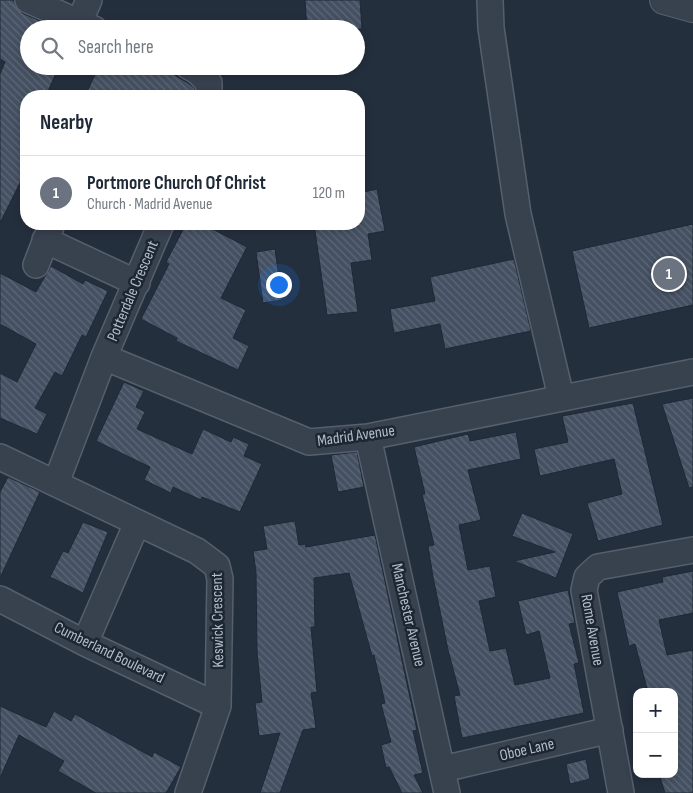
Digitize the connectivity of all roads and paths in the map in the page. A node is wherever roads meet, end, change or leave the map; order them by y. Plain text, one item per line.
1 (28, 0) edge
2 (89, 0) edge
3 (490, 0) edge
4 (664, 0) edge
5 (693, 8) edge
6 (73, 20) edge
7 (87, 20) edge
8 (201, 75) edge
9 (209, 90) edge
10 (159, 230) edge
11 (48, 232) edge
12 (36, 265) dead end
13 (137, 283) junction
14 (104, 357) junction
15 (693, 372) edge
16 (560, 397) junction
17 (368, 437) junction
18 (0, 457) edge
19 (56, 483) junction
20 (137, 523) junction
21 (693, 550) edge
22 (0, 599) edge
23 (85, 643) junction
24 (218, 706) junction
25 (610, 730) junction
26 (445, 781) edge
27 (188, 793) edge
28 (621, 793) edge

1 - 6 street
2 - 7 street
3 - 16 street
4 - 5 street
8 - 9 street
10 - 13 street, Potterdale Crescent
11 - 12 street
11 - 13 street
13 - 14 street, Potterdale Crescent
14 - 17 street, Madrid Avenue
14 - 19 street
15 - 16 street, Madrid Avenue
16 - 17 street, Madrid Avenue
17 - 26 street, Manchester Avenue
18 - 19 street, Keswick Crescent
19 - 20 street, Keswick Crescent
20 - 23 street
20 - 24 street, Keswick Crescent
21 - 25 street, Rome Avenue
22 - 23 street, Cumberland Boulevard
23 - 24 street, Cumberland Boulevard
24 - 27 street, Keswick Crescent
25 - 26 street, Oboe Lane
25 - 28 street, Rome Avenue

